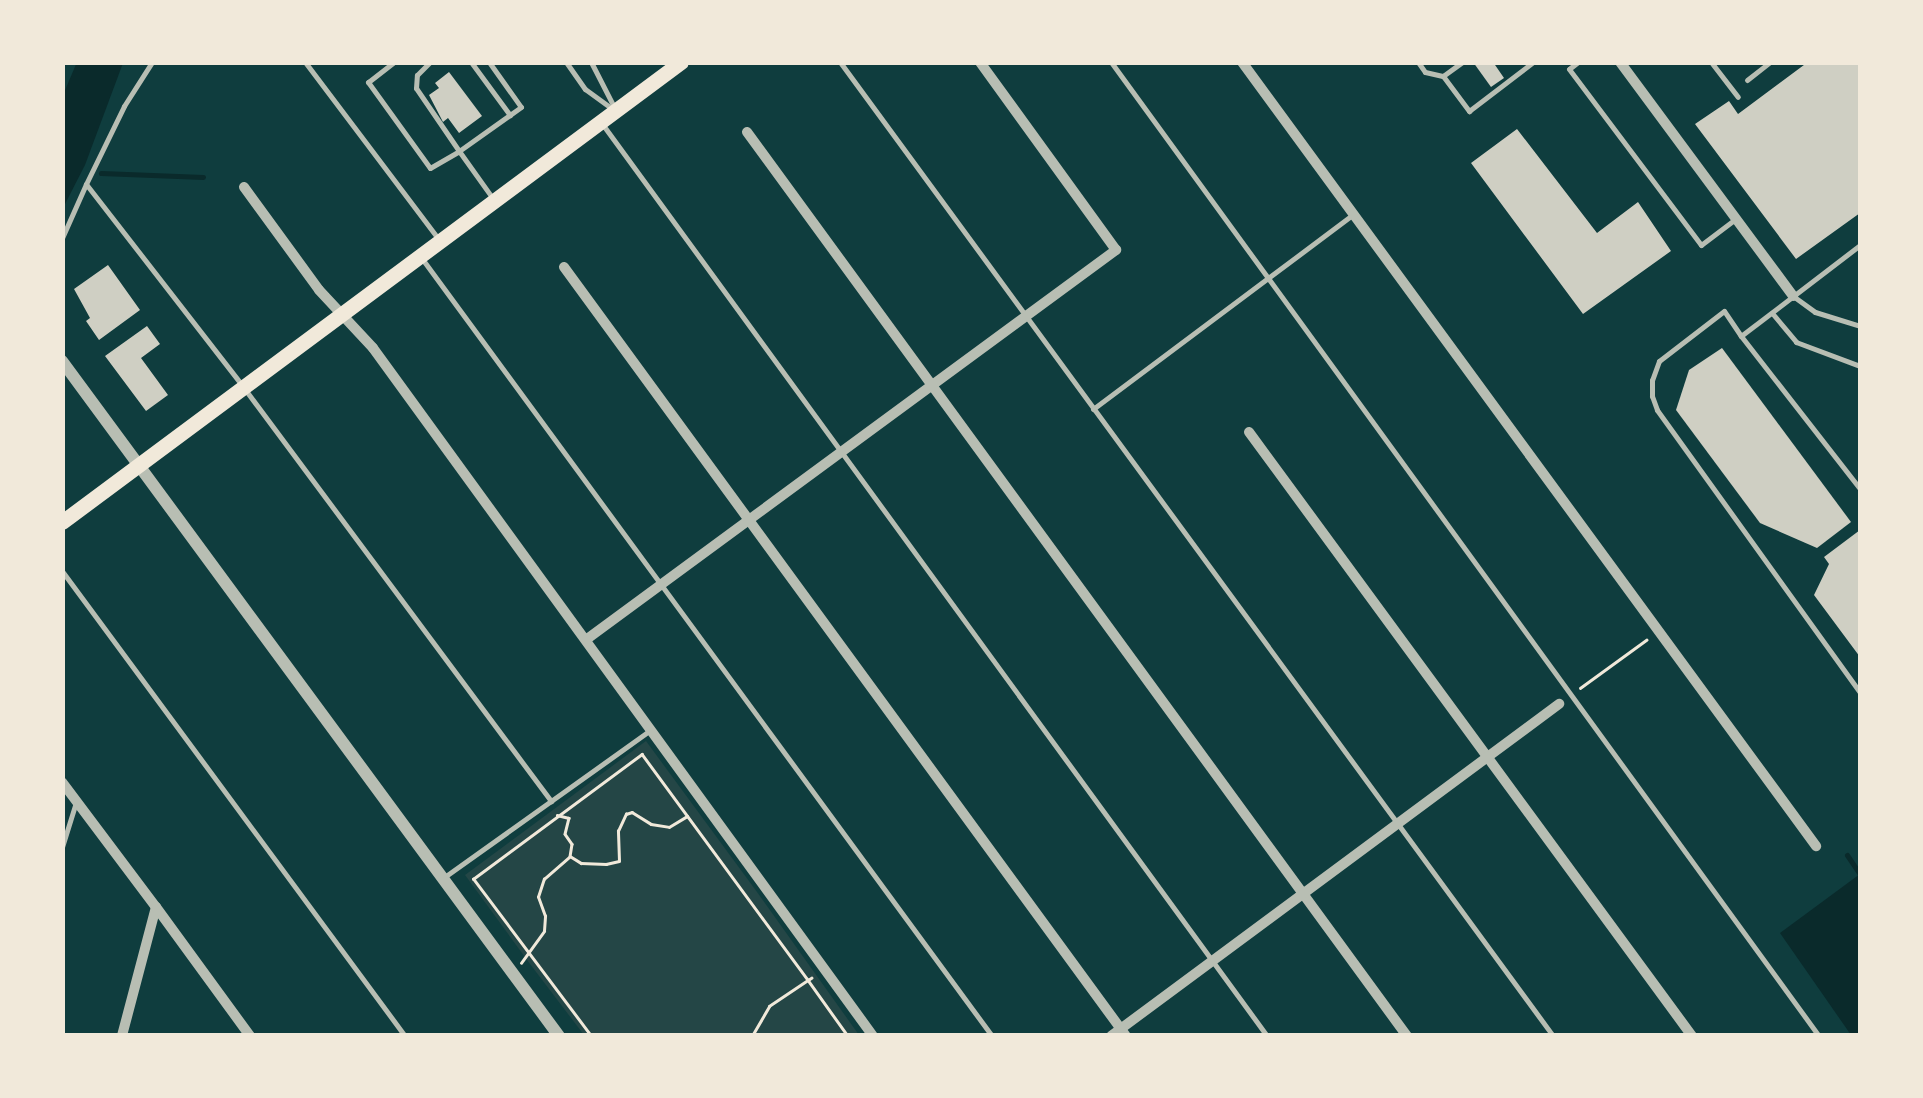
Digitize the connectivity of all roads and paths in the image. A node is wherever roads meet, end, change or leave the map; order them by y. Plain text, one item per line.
1 (152, 62) edge
2 (305, 62) edge
3 (394, 62) edge
4 (430, 62) edge
5 (471, 62) edge
6 (489, 62) edge
7 (566, 62) edge
8 (591, 62) edge
9 (681, 62) edge
10 (840, 62) edge
11 (980, 62) edge
12 (1111, 62) edge
13 (1242, 62) edge
14 (1418, 62) edge
15 (1462, 62) edge
16 (1534, 62) edge
17 (1578, 62) edge
18 (1711, 62) edge
19 (1770, 62) edge
20 (1622, 63) edge
21 (1443, 76) junction
22 (1746, 80) dead end
23 (1738, 97) dead end
24 (617, 112) junction
25 (510, 115) junction
26 (601, 123) junction
27 (747, 132) dead end
28 (459, 151) junction
29 (86, 184) junction
30 (244, 187) dead end
31 (496, 202) junction
32 (1354, 214) junction
33 (1737, 218) junction
34 (62, 238) edge
35 (441, 243) junction
36 (1860, 245) edge
37 (421, 258) junction
38 (564, 267) dead end
39 (1268, 278) junction
40 (1793, 296) junction
41 (1772, 313) junction
42 (344, 316) junction
43 (1026, 316) junction
44 (1860, 326) edge
45 (1741, 336) junction
46 (62, 361) edge
47 (1860, 366) edge
48 (932, 384) junction
49 (244, 388) junction
50 (1093, 409) junction
51 (1248, 432) dead end
52 (841, 451) junction
53 (139, 466) junction
54 (1860, 489) edge
55 (748, 520) junction
56 (62, 522) edge
57 (62, 571) edge
58 (660, 585) junction
59 (1659, 630) junction
60 (586, 639) junction
61 (1860, 692) edge
62 (1572, 694) junction
63 (1559, 704) dead end
64 (652, 729) junction
65 (1487, 757) junction
66 (62, 782) edge
67 (76, 800) junction
68 (703, 800) junction
69 (551, 801) junction
70 (556, 815) junction
71 (687, 816) junction
72 (1396, 824) junction
73 (1816, 846) dead end
74 (62, 847) edge
75 (570, 856) junction
76 (443, 878) junction
77 (1304, 893) junction
78 (156, 907) junction
79 (530, 957) junction
80 (1212, 960) junction
81 (511, 970) junction
82 (826, 970) junction
83 (808, 980) junction
84 (1119, 1033) edge
85 (122, 1036) edge
86 (250, 1036) edge
87 (405, 1036) edge
88 (559, 1036) edge
89 (591, 1036) edge
90 (752, 1036) edge
91 (848, 1036) edge
92 (873, 1036) edge
93 (992, 1036) edge
94 (1268, 1036) edge
95 (1407, 1036) edge
96 (1553, 1036) edge
97 (1692, 1036) edge
98 (1819, 1036) edge

1 - 29 lane
2 - 35 lane
3 - 28 lane
4 - 28 lane
5 - 25 lane
6 - 25 lane
7 - 24 lane
8 - 24 lane
9 - 24 main road
10 - 43 lane
11 - 43 street
12 - 39 lane
13 - 32 street
14 - 21 lane
15 - 21 lane
16 - 21 lane
17 - 33 lane
18 - 23 lane
19 - 22 lane
20 - 33 street
24 - 26 main road
25 - 28 lane
26 - 31 main road
26 - 52 lane
27 - 48 street
28 - 31 lane
29 - 34 lane
29 - 49 lane
30 - 42 street
31 - 35 main road
32 - 39 lane
32 - 59 street
33 - 40 street
35 - 37 main road
36 - 40 lane
37 - 42 main road
37 - 58 lane
38 - 55 street
39 - 50 lane
39 - 62 lane
40 - 41 lane
40 - 44 lane
41 - 45 lane
41 - 47 lane
42 - 49 main road
42 - 60 street
43 - 48 street
43 - 50 lane
45 - 54 lane
45 - 61 lane
46 - 53 street
48 - 52 street
48 - 77 street
49 - 53 main road
49 - 69 lane
50 - 72 lane
51 - 65 street
52 - 55 street
52 - 80 lane
53 - 56 main road
53 - 76 street
55 - 58 street
55 - 84 street
57 - 87 lane
58 - 60 street
58 - 93 lane
59 - 62 path
59 - 73 street
60 - 64 street
62 - 98 lane
63 - 65 street
64 - 68 street
64 - 69 lane
65 - 72 street
65 - 97 street
66 - 67 street
67 - 74 lane
67 - 78 street
68 - 71 path
68 - 82 street
69 - 76 lane
70 - 71 path
70 - 75 path
70 - 79 path
71 - 75 path
71 - 83 path
72 - 77 street
72 - 96 lane
75 - 79 path
76 - 81 street
77 - 80 street
77 - 95 street
78 - 85 street
78 - 86 street
79 - 81 path
79 - 89 path
80 - 84 street
80 - 94 lane
81 - 88 street
82 - 83 path
82 - 92 street
83 - 90 path
83 - 91 path

